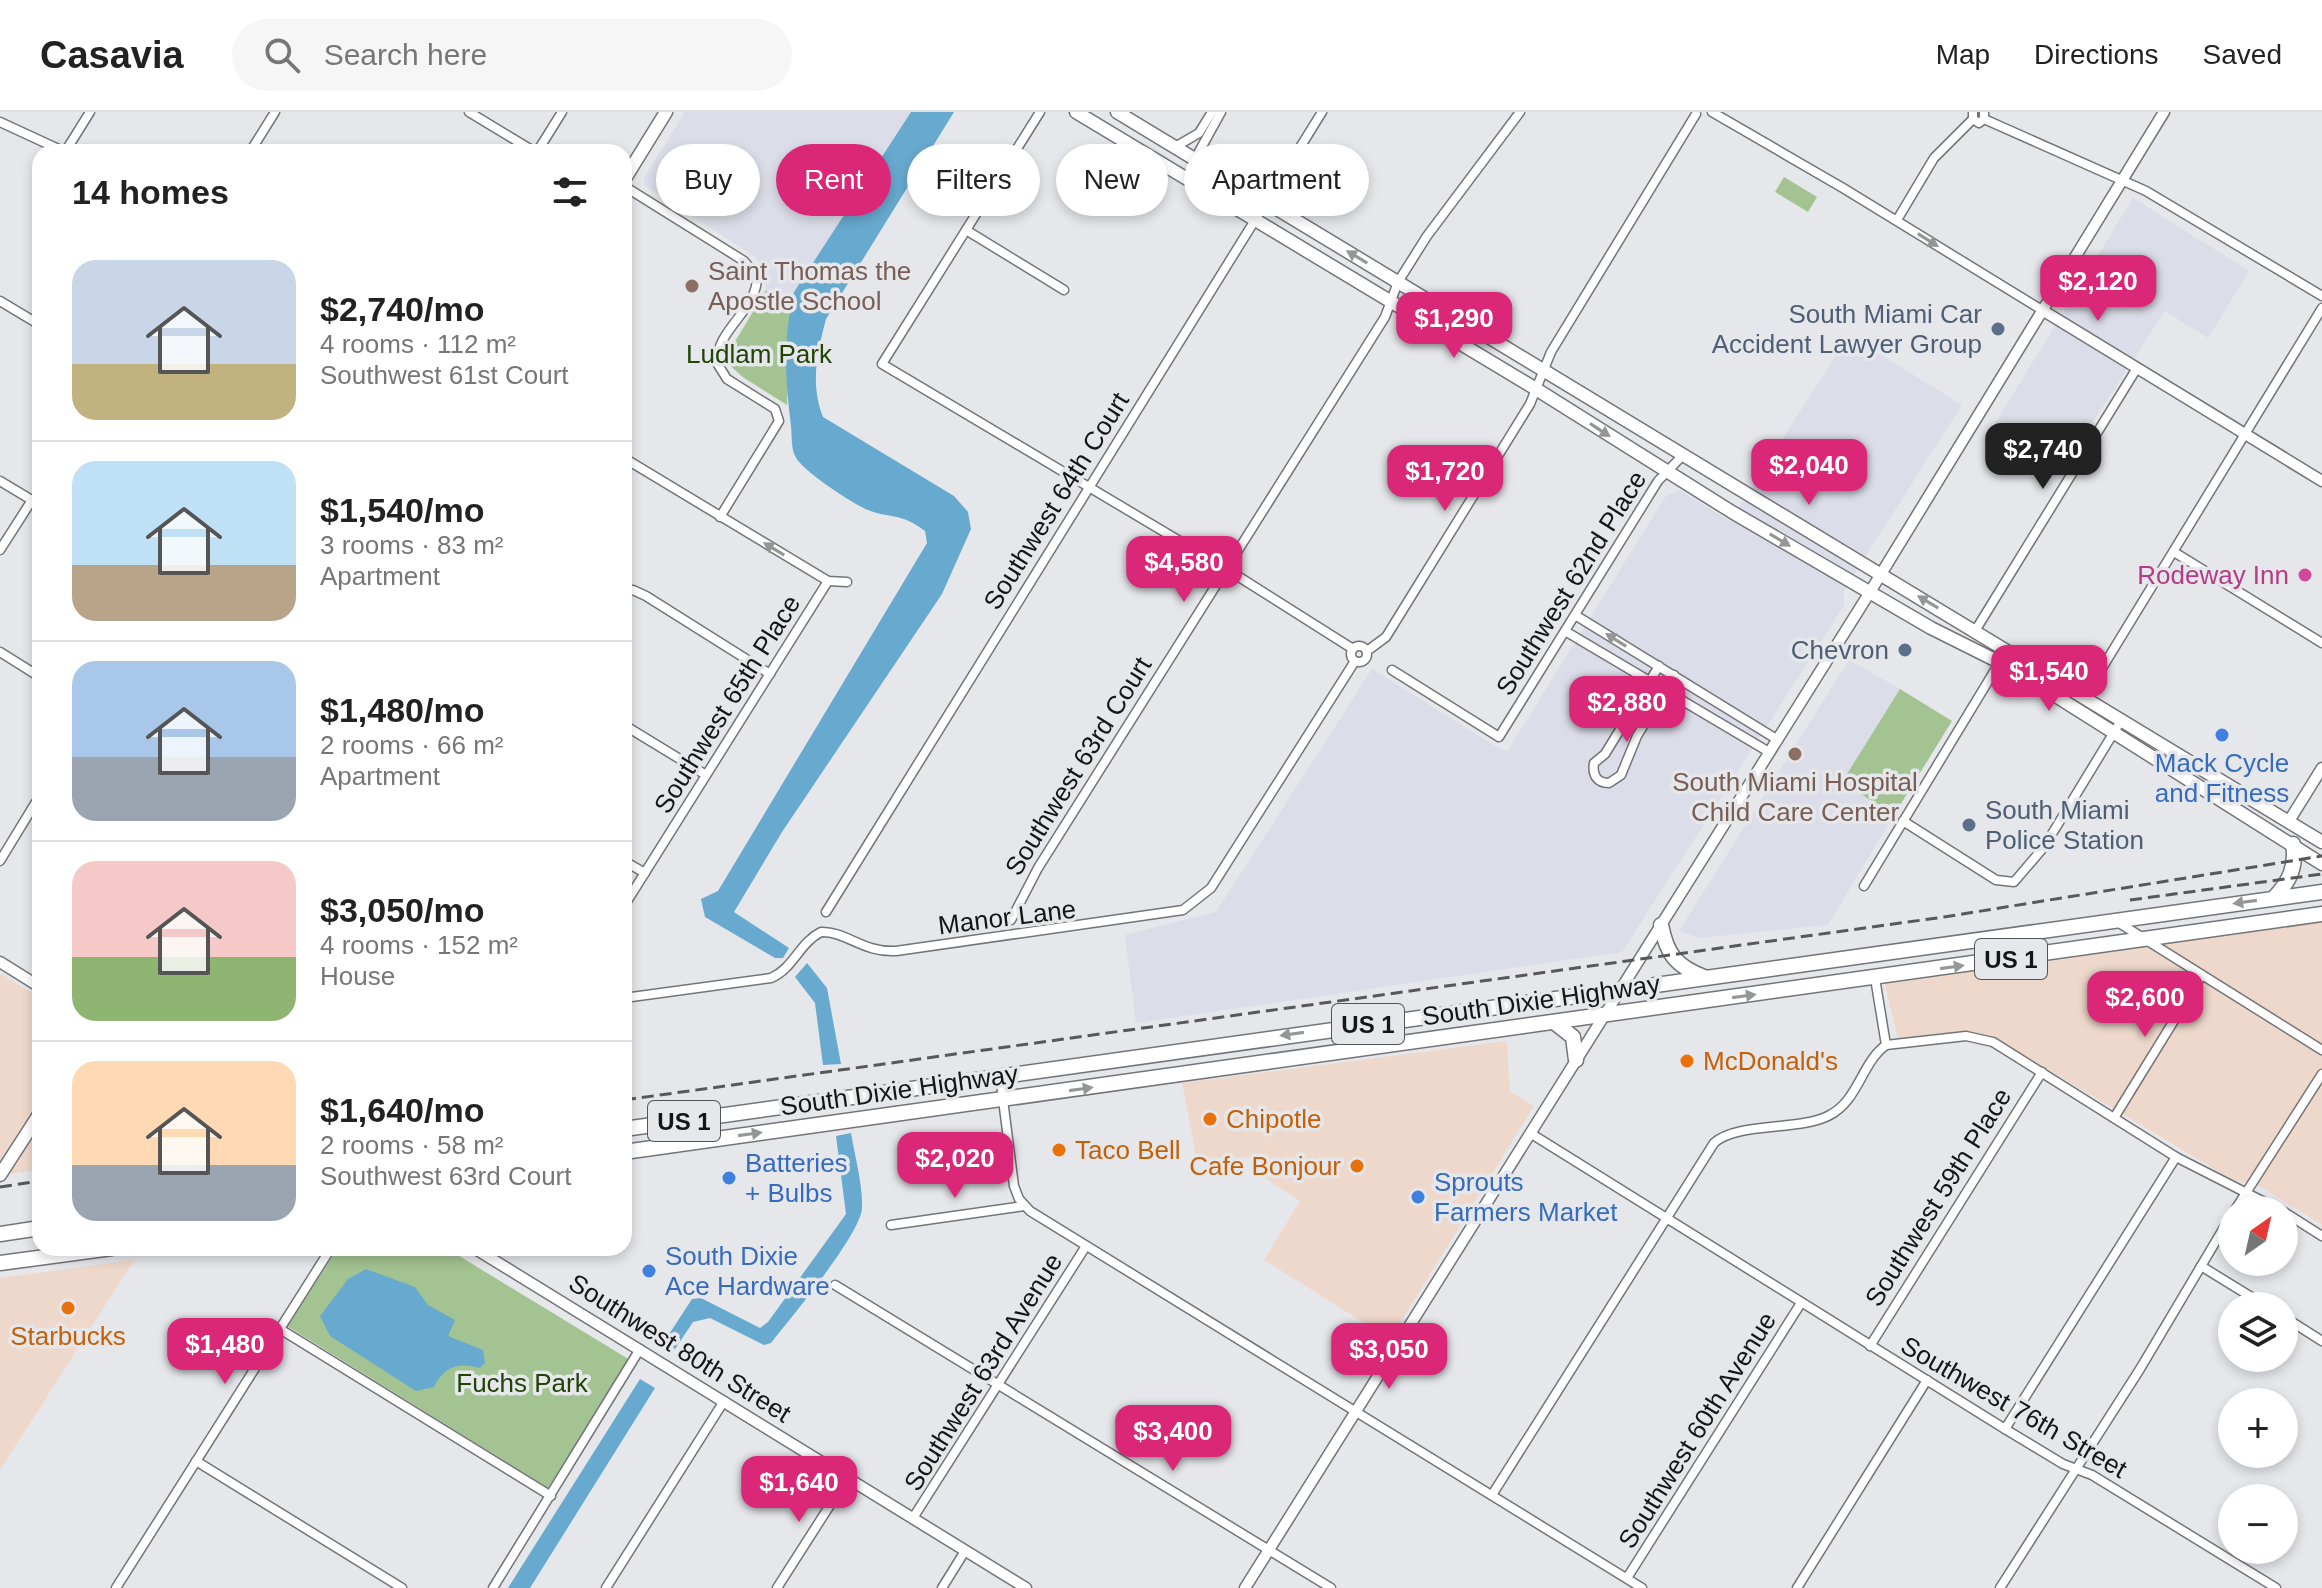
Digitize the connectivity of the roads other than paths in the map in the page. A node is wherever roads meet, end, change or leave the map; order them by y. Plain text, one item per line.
1 (90, 112) edge
2 (275, 112) edge
3 (469, 112) edge
4 (562, 112) edge
5 (666, 112) edge
6 (1040, 112) edge
7 (1076, 112) edge
8 (1117, 112) edge
9 (1212, 112) edge
10 (1221, 112) edge
11 (1322, 112) edge
12 (1520, 112) edge
13 (1711, 112) edge
14 (2164, 112) edge
15 (1695, 113) edge
16 (1984, 114) edge
17 (1973, 116) edge
18 (0, 122) edge
19 (48, 144) edge
20 (70, 144) edge
21 (255, 144) edge
22 (523, 144) edge
23 (541, 144) edge
24 (1203, 144) edge
25 (1303, 144) edge
26 (1175, 147) junction
27 (1184, 152) edge
28 (632, 169) edge
29 (2122, 180) junction
30 (632, 189) edge
31 (1259, 216) edge
32 (1289, 216) edge
33 (1256, 220) junction
34 (1897, 220) junction
35 (966, 230) junction
36 (1398, 282) junction
37 (1064, 290) dead end
38 (2322, 296) edge
39 (0, 301) edge
40 (1391, 301) junction
41 (2322, 308) edge
42 (2042, 310) junction
43 (32, 320) edge
44 (2137, 368) junction
45 (1544, 369) junction
46 (1536, 389) junction
47 (2245, 435) junction
48 (1684, 454) junction
49 (632, 463) edge
50 (1665, 471) junction
51 (0, 481) edge
52 (2322, 481) edge
53 (1089, 487) junction
54 (32, 501) edge
55 (32, 508) edge
56 (720, 517) junction
57 (0, 550) edge
58 (2174, 552) junction
59 (1225, 568) junction
60 (1882, 573) junction
61 (828, 581) junction
62 (847, 582) dead end
63 (1870, 592) junction
64 (632, 593) edge
65 (1575, 615) junction
66 (1565, 631) junction
67 (1975, 631) junction
68 (2322, 643) edge
69 (1353, 649) junction
70 (2009, 649) junction
71 (1367, 651) junction
72 (0, 652) edge
73 (1355, 661) junction
74 (2000, 663) junction
75 (1659, 666) junction
76 (1392, 670) dead end
77 (32, 672) edge
78 (770, 674) junction
79 (1674, 675) junction
80 (1650, 681) junction
81 (1665, 689) junction
82 (2085, 696) junction
83 (2122, 719) junction
84 (632, 730) edge
85 (2115, 732) junction
86 (1778, 740) junction
87 (1769, 752) junction
88 (1605, 754) junction
89 (1623, 768) junction
90 (2322, 768) edge
91 (706, 775) junction
92 (32, 808) edge
93 (2256, 819) junction
94 (1903, 821) junction
95 (2289, 821) junction
96 (2322, 842) edge
97 (2293, 844) junction
98 (0, 861) edge
99 (2322, 864) edge
100 (632, 866) edge
101 (645, 873) junction
102 (1864, 886) dead end
103 (2322, 892) edge
104 (632, 893) edge
105 (2274, 898) junction
106 (826, 912) dead end
107 (2322, 914) edge
108 (1011, 920) dead end
109 (2116, 921) junction
110 (1661, 925) junction
111 (2148, 941) junction
112 (1906, 949) junction
113 (1846, 958) junction
114 (0, 962) edge
115 (2202, 975) junction
116 (1705, 977) junction
117 (1875, 978) junction
118 (32, 982) edge
119 (1619, 989) junction
120 (632, 997) edge
121 (1604, 1015) junction
122 (1554, 1022) junction
123 (1886, 1045) junction
124 (2322, 1050) edge
125 (1576, 1060) junction
126 (2042, 1072) junction
127 (2322, 1074) edge
128 (1000, 1076) junction
129 (1004, 1099) junction
130 (743, 1114) junction
131 (2114, 1118) junction
132 (32, 1123) edge
133 (632, 1128) edge
134 (1530, 1133) junction
135 (673, 1145) junction
136 (632, 1151) edge
137 (2176, 1157) junction
138 (4, 1159) edge
139 (0, 1175) edge
140 (2247, 1191) junction
141 (2244, 1196) edge
142 (2256, 1196) edge
143 (1024, 1206) junction
144 (1665, 1218) junction
145 (2298, 1221) edge
146 (891, 1225) dead end
147 (32, 1229) edge
148 (0, 1234) edge
149 (2322, 1236) edge
150 (2218, 1237) edge
151 (1086, 1246) junction
152 (52, 1256) edge
153 (326, 1256) edge
154 (487, 1256) edge
155 (0, 1263) edge
156 (2201, 1266) junction
157 (835, 1285) dead end
158 (2243, 1292) edge
159 (1801, 1303) junction
160 (2298, 1326) edge
161 (280, 1329) junction
162 (2322, 1341) edge
163 (1870, 1346) junction
164 (640, 1349) junction
165 (1927, 1380) junction
166 (998, 1385) junction
167 (724, 1401) junction
168 (1357, 1411) junction
169 (2005, 1429) junction
170 (196, 1461) junction
171 (2076, 1469) junction
172 (848, 1477) junction
173 (1492, 1495) junction
174 (551, 1496) junction
175 (913, 1518) junction
176 (1269, 1550) junction
177 (965, 1551) junction
178 (1627, 1578) junction
179 (116, 1588) edge
180 (402, 1588) edge
181 (493, 1588) edge
182 (606, 1588) edge
183 (777, 1588) edge
184 (942, 1588) edge
185 (1026, 1588) edge
186 (1245, 1588) edge
187 (1331, 1588) edge
188 (1642, 1588) edge
189 (1797, 1588) edge
190 (2000, 1588) edge
191 (2276, 1588) edge

1 - 20 street
2 - 21 street
3 - 22 street
4 - 23 street
5 - 28 main road
6 - 35 street
7 - 33 main road
8 - 26 main road
9 - 26 street
10 - 24 street
11 - 25 street, Southwest 64th Court
12 - 36 street, Southwest 63rd Court
13 - 15 street
13 - 34 street
14 - 29 street
15 - 45 street
16 - 17 street
16 - 29 street
17 - 34 street
18 - 19 street
26 - 27 main road
29 - 38 street
29 - 42 street
30 - 56 street
31 - 33 street, Southwest 64th Court
36 -> 32 main road
33 - 40 main road
33 - 53 street, Southwest 64th Court
34 -> 42 street
35 - 37 street
35 - 53 street
36 - 40 street, Southwest 63rd Court
36 - 45 main road
39 - 43 street
40 - 46 main road
40 - 59 street, Southwest 63rd Court
41 - 47 street
42 - 44 street
42 - 60 street
44 - 47 street
44 - 67 street
45 - 46 street
45 - 48 main road
46 -> 50 main road
46 - 71 street
47 - 52 street
47 - 58 street
48 - 50 street, Southwest 62nd Place
48 - 60 main road
49 - 56 street
50 -> 63 main road
50 - 65 street, Southwest 62nd Place
51 - 54 street
53 - 59 street
53 - 106 street, Southwest 64th Court
55 - 57 street
61 -> 56 street
58 - 68 street
58 - 82 street
59 - 69 street
59 - 108 street, Southwest 63rd Court
60 - 63 street
67 -> 60 main road
61 - 62 street, Southwest 65th Place
61 - 78 street, Southwest 65th Place
63 - 74 main road
63 - 86 street
64 - 78 street
65 - 66 street, Southwest 62nd Place
75 -> 65 street
66 - 76 street, Southwest 62nd Place
66 - 80 street
67 - 70 main road
69 - 71 street
69 - 73 street
70 - 74 street
70 - 82 main road
71 - 73 street
72 - 77 street
73 - 120 street, Manor Lane
74 - 85 main road
74 - 94 street
75 - 79 street
75 - 80 street
78 - 91 street, Southwest 65th Place
79 - 81 street
79 - 86 street
80 - 81 street
80 - 88 street
81 - 87 street
81 - 89 street
82 - 83 main road
83 - 85 street
83 - 95 main road
84 - 91 street
85 - 93 main road
85 - 94 street
86 - 87 street
87 - 110 street
88 - 89 street
88 - 89 street
90 - 95 street
91 - 101 street, Southwest 65th Place
92 - 98 street
93 - 95 main road
93 - 97 main road
94 - 102 street
95 - 96 main road
97 - 99 main road
97 - 105 highway
100 - 101 street
101 - 104 street, Southwest 65th Place
103 - 105 highway, South Dixie Highway / US 1
105 -> 109 highway, South Dixie Highway / US 1
107 - 111 highway, South Dixie Highway / US 1
109 - 111 street
109 - 112 highway, South Dixie Highway / US 1
110 - 116 highway
110 - 119 street
111 - 115 street
117 -> 111 highway, South Dixie Highway / US 1
112 - 113 highway, South Dixie Highway / US 1
112 - 117 highway
113 - 116 highway, South Dixie Highway / US 1
113 - 117 highway
114 - 118 street
115 - 124 street
115 - 131 street
116 - 119 highway, South Dixie Highway / US 1
121 -> 117 highway, South Dixie Highway / US 1
117 - 123 street
119 - 121 street
119 -> 128 highway, South Dixie Highway / US 1
121 - 122 highway, South Dixie Highway / US 1
121 - 125 street
122 - 125 highway
129 -> 122 highway, South Dixie Highway / US 1
123 - 126 street
123 - 144 street
125 - 134 street
126 - 131 street
126 - 163 street, Southwest 59th Place
127 - 140 street
128 - 129 street
128 - 130 highway, South Dixie Highway / US 1
135 -> 129 highway, South Dixie Highway / US 1
129 - 143 street
130 - 133 highway, South Dixie Highway / US 1
130 - 135 highway
131 - 137 street
132 - 138 main road
134 - 144 street, Southwest 76th Street
134 - 168 street
135 - 136 highway, South Dixie Highway / US 1
137 - 140 street
137 - 169 street
138 - 139 main road
140 - 141 street
140 - 142 street
143 - 146 street
143 - 151 street
144 - 159 street, Southwest 76th Street
144 - 173 street
145 - 149 street
147 - 148 highway
150 - 156 street
151 - 166 street, Southwest 63rd Avenue
151 - 168 street
152 - 155 highway
153 - 161 street
154 - 164 street, Southwest 80th Street
156 - 158 street
156 - 171 street
157 - 166 street
159 - 163 street, Southwest 76th Street
159 - 178 street, Southwest 60th Avenue
160 - 162 street
161 - 170 street
161 - 174 street
163 - 165 street, Southwest 76th Street
164 - 167 street, Southwest 80th Street
164 - 174 street
165 - 169 street, Southwest 76th Street
165 - 189 street
166 - 175 street, Southwest 63rd Avenue
166 - 176 street
167 - 172 street, Southwest 80th Street
167 - 182 street
168 - 173 street
168 - 176 street
169 - 171 street, Southwest 76th Street
170 - 179 street
170 - 180 street
171 - 190 street
171 - 191 street, Southwest 76th Street
172 - 175 street, Southwest 80th Street
172 - 183 street
173 - 178 street
174 - 181 street
175 - 177 street, Southwest 80th Street
176 - 186 street
176 - 187 street
177 - 184 street
177 - 185 street, Southwest 80th Street
178 - 188 street

